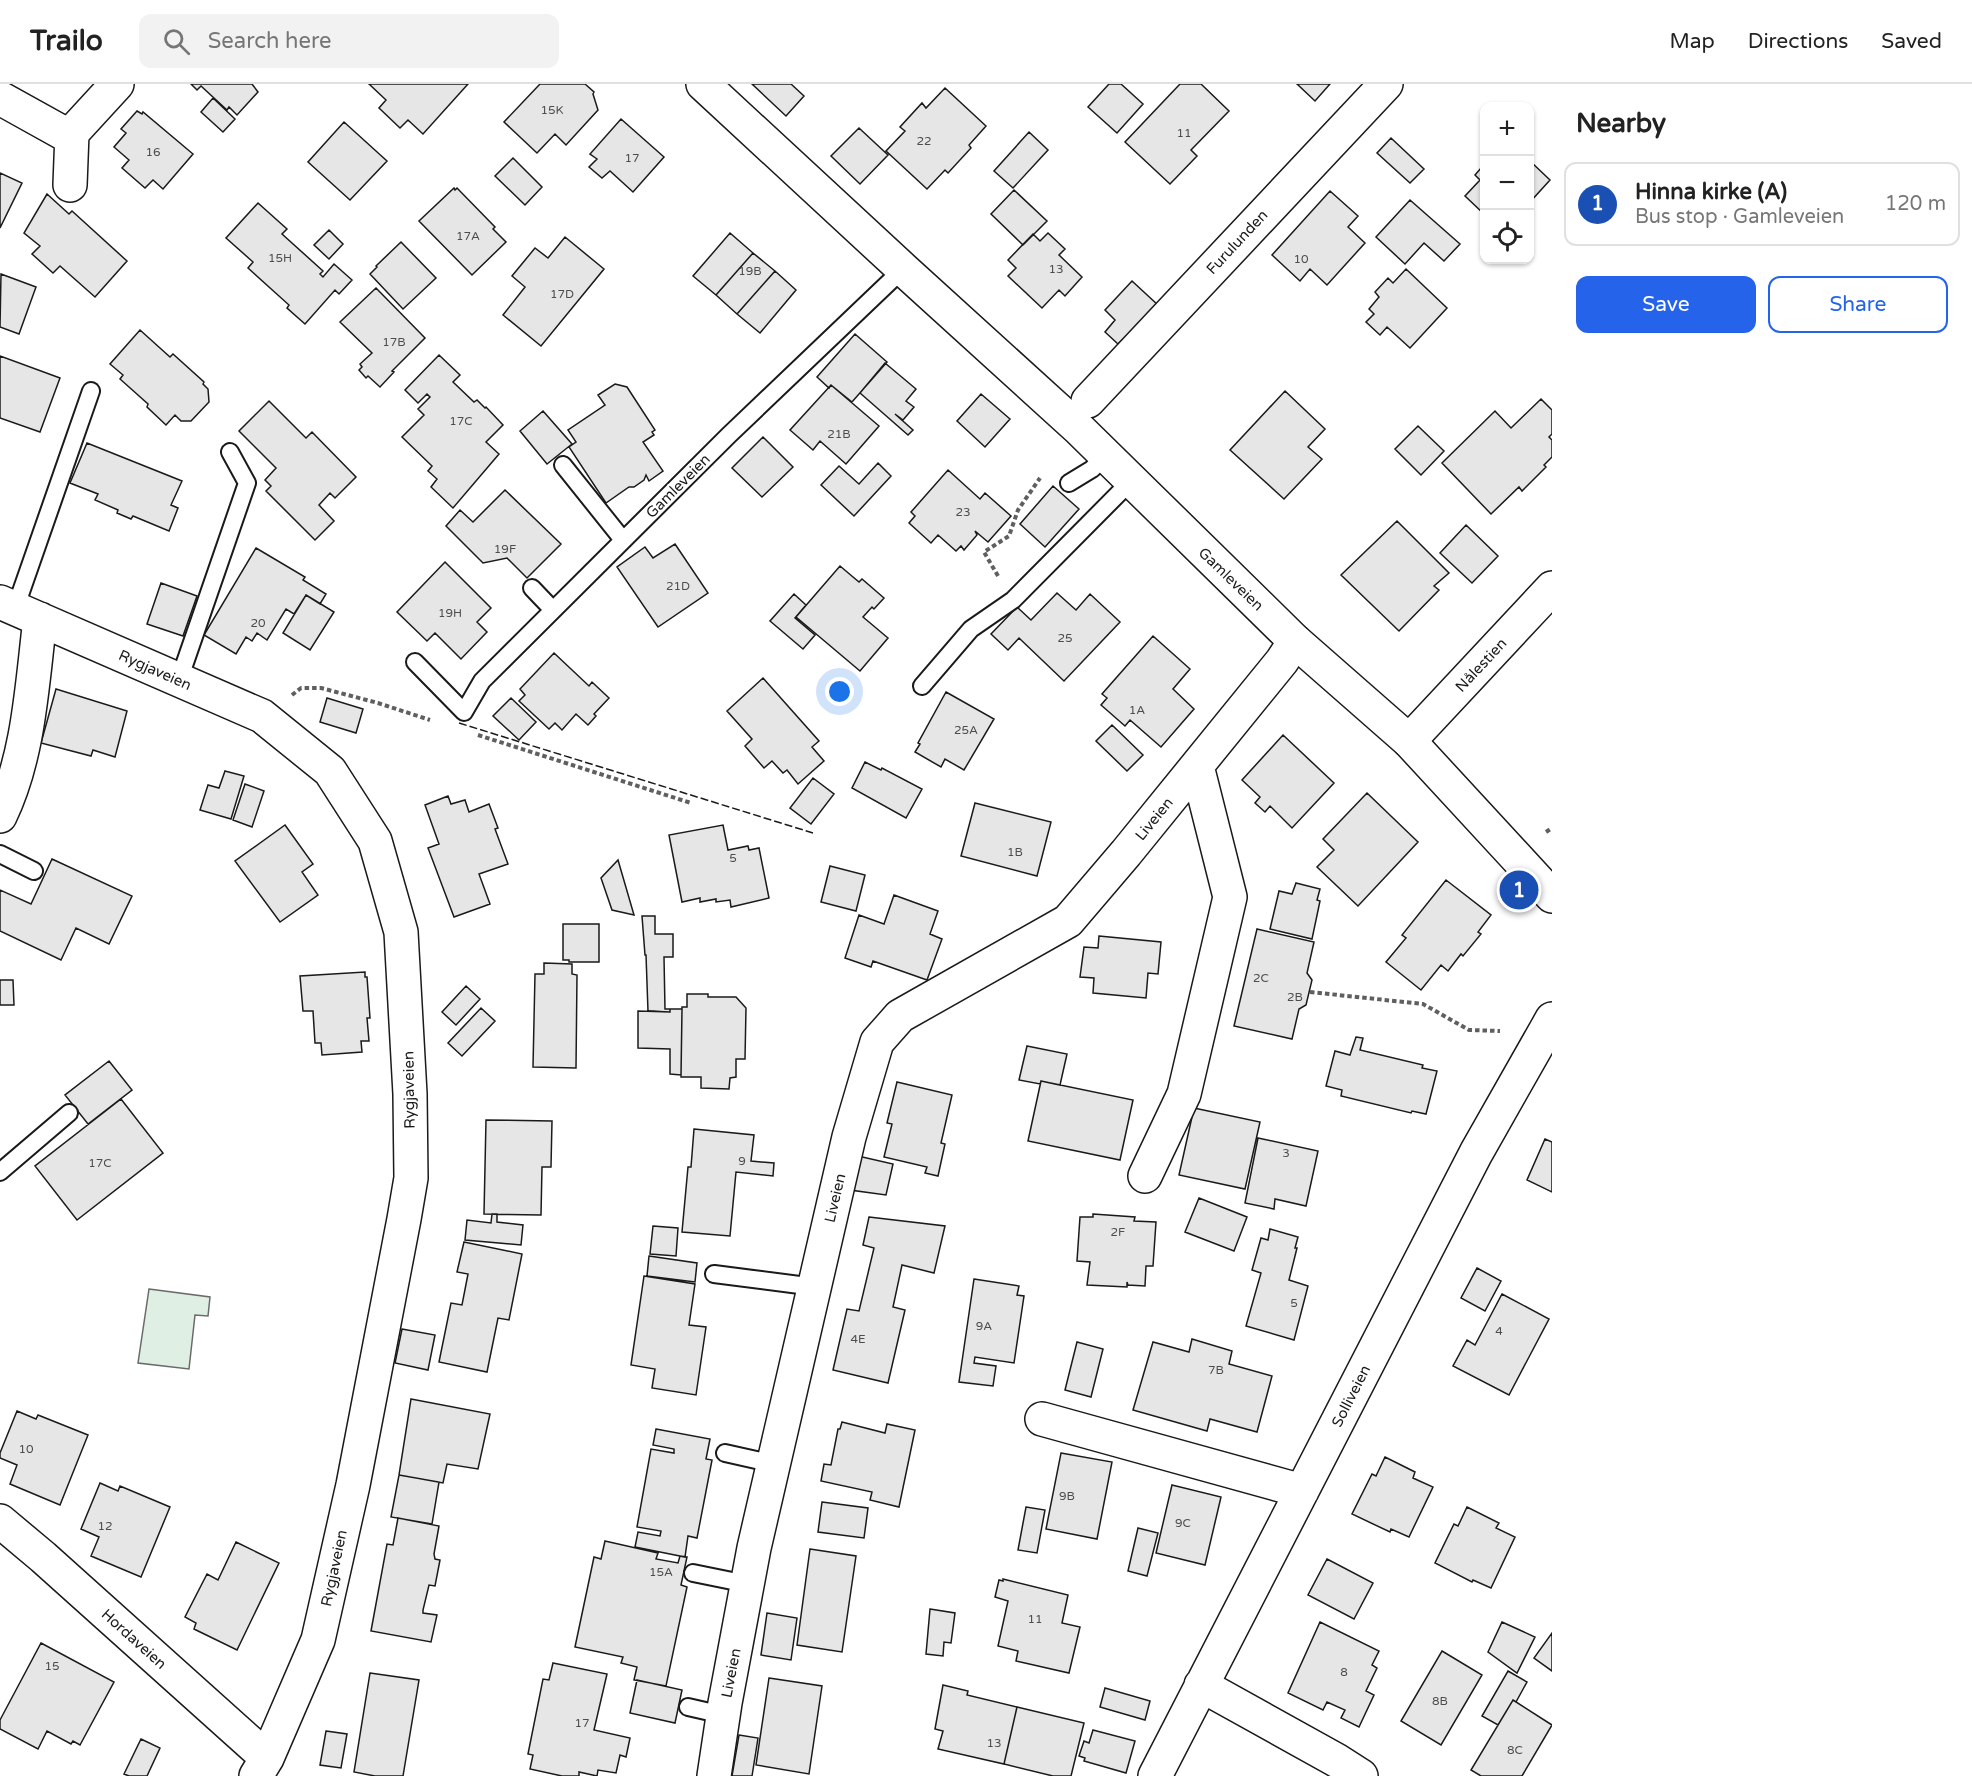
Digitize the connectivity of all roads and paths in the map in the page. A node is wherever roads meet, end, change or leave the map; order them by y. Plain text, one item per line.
1 (117, 84) edge
2 (703, 84) edge
3 (1386, 84) edge
4 (0, 98) edge
5 (72, 138) junction
6 (70, 185) dead end
7 (903, 269) junction
8 (90, 391) dead end
9 (1088, 401) dead end
10 (231, 452) dead end
11 (1106, 455) junction
12 (563, 465) dead end
13 (1131, 481) junction
14 (1069, 483) joint
15 (623, 540) junction
16 (984, 552) dead end
17 (532, 588) dead end
18 (1552, 588) edge
19 (18, 610) edge
20 (553, 610) junction
21 (1295, 641) junction
22 (415, 662) dead end
23 (179, 680) junction
24 (922, 687) dead end
25 (1409, 741) junction
26 (1197, 766) junction
27 (7, 785) edge
28 (0, 816) edge
29 (1552, 828) edge
30 (1546, 832) dead end
31 (0, 854) edge
32 (34, 871) dead end
33 (1552, 896) edge
34 (1310, 992) dead end
35 (1552, 1019) edge
36 (1500, 1031) dead end
37 (69, 1113) dead end
38 (0, 1172) edge
39 (1145, 1176) dead end
40 (714, 1274) dead end
41 (815, 1287) junction
42 (1042, 1419) dead end
43 (725, 1453) dead end
44 (774, 1464) junction
45 (1302, 1491) junction
46 (0, 1521) edge
47 (693, 1573) dead end
48 (747, 1584) junction
49 (1201, 1685) junction
50 (688, 1707) dead end
51 (723, 1715) junction
52 (262, 1767) edge
53 (714, 1776) edge
54 (1155, 1776) edge
55 (1361, 1776) edge

1 - 5 street
2 - 7 street, Gamleveien
3 - 9 street, Furulunden
4 - 5 street
5 - 6 street
7 - 11 street, Gamleveien
7 - 15 lane, Gamleveien
8 - 19 lane
10 - 23 lane
11 - 13 street, Gamleveien
11 - 14 lane
12 - 15 lane
13 - 21 street, Gamleveien
13 - 24 lane
14 - 16 path
15 - 20 lane, Gamleveien
17 - 20 lane
18 - 25 street, Nålestien
19 - 23 street, Rygjaveien
19 - 27 street
20 - 22 lane, Gamleveien
21 - 25 street, Gamleveien
21 - 26 street, Liveien
23 - 52 street, Rygjaveien
25 - 33 street, Gamleveien
26 - 39 street
26 - 41 street, Liveien
27 - 28 street
29 - 30 path
31 - 32 lane
34 - 36 path
35 - 45 street, Solliveien
37 - 38 lane
40 - 41 lane
41 - 44 street, Liveien
42 - 45 street
43 - 44 lane
44 - 48 street, Liveien
45 - 49 street, Solliveien
46 - 52 street, Hordaveien
47 - 48 lane
48 - 51 street, Liveien
49 - 54 street, Solliveien
49 - 55 street
50 - 51 lane
51 - 53 street, Liveien

